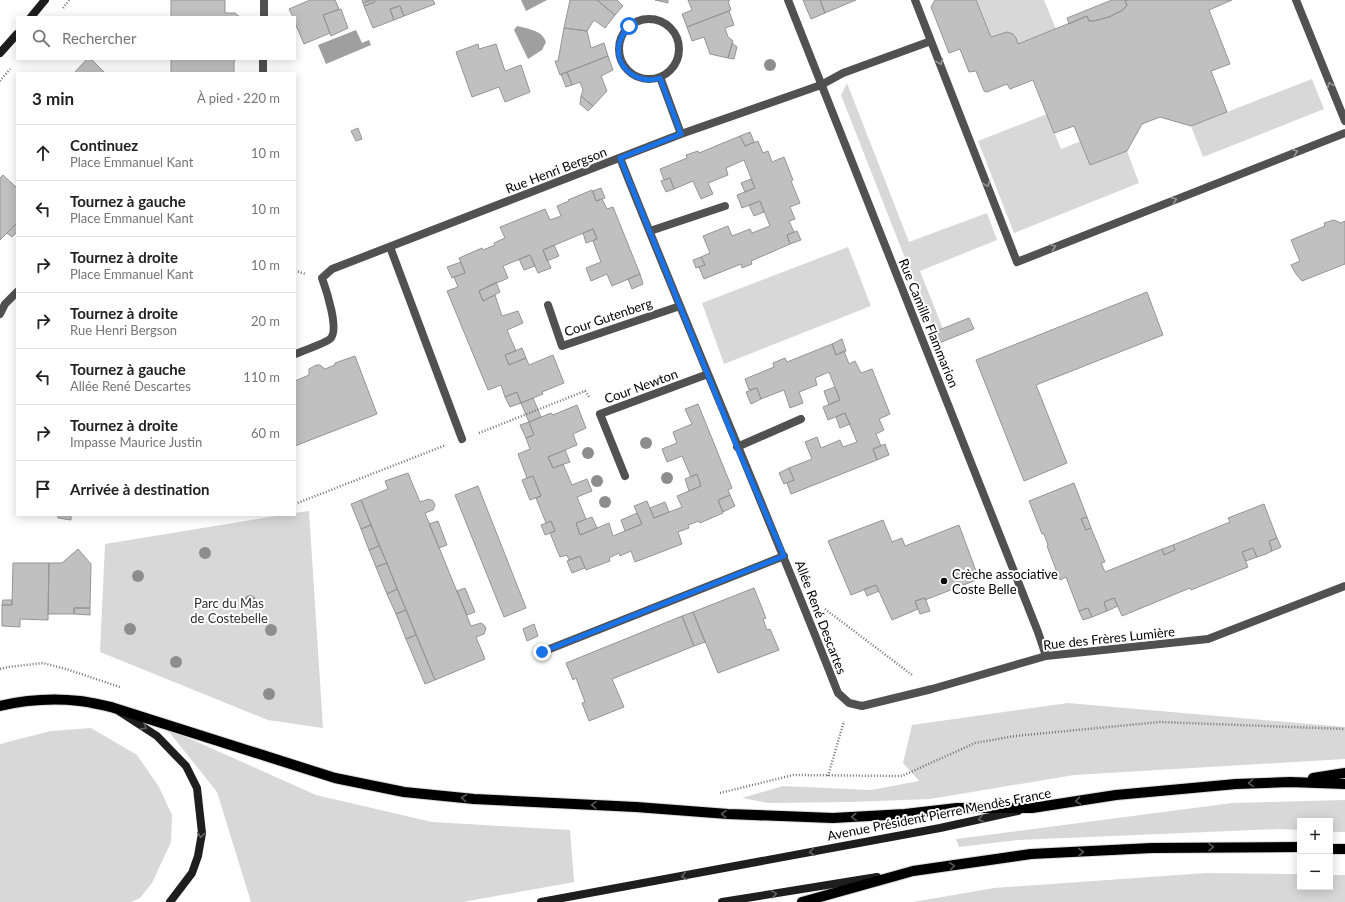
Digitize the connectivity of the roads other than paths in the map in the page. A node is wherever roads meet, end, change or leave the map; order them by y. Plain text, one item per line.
1 (46, 0) edge
2 (264, 0) edge
3 (788, 0) edge
4 (916, 0) edge
5 (1296, 0) edge
6 (32, 16) edge
7 (264, 16) edge
8 (16, 35) edge
9 (931, 41) junction
10 (0, 53) edge
11 (263, 60) edge
12 (263, 72) edge
13 (660, 78) junction
14 (821, 85) junction
15 (1345, 121) edge
16 (1345, 133) edge
17 (681, 134) junction
18 (620, 158) junction
19 (724, 206) dead end
20 (650, 231) junction
21 (390, 247) junction
22 (16, 293) edge
23 (548, 305) dead end
24 (680, 306) junction
25 (0, 314) edge
26 (296, 354) edge
27 (708, 374) junction
28 (801, 420) dead end
29 (462, 439) dead end
30 (737, 447) junction
31 (625, 476) dead end
32 (784, 556) junction
33 (1345, 586) edge
34 (542, 652) dead end
35 (1046, 656) junction
36 (849, 703) joint
37 (0, 706) edge
38 (111, 706) junction
39 (1345, 773) edge
40 (1290, 782) junction
41 (1345, 784) edge
42 (1032, 808) junction
43 (1297, 847) edge
44 (1333, 849) edge
45 (1345, 849) edge
46 (913, 871) junction
47 (170, 902) edge
48 (541, 902) edge
49 (722, 902) edge
50 (802, 902) edge

1 - 6 main road
2 - 7 street
3 - 14 street, Rue Camille Flammarion
4 - 9 street
15 -> 5 street
8 - 10 main road
9 - 14 street, Rue Henri Bergson
9 -> 16 street
11 - 12 street
13 - 13 street
13 - 17 street
14 - 17 street, Rue Henri Bergson
14 - 35 street, Rue Camille Flammarion
17 - 18 street, Rue Henri Bergson
18 - 20 street, Allée René Descartes
18 - 21 street, Rue Henri Bergson
19 - 20 street
20 - 24 street, Allée René Descartes
21 - 26 street, Rue Henri Bergson
21 - 29 street
22 - 25 street
23 - 24 street, Cour Gutenberg
24 - 27 street, Allée René Descartes
27 - 30 street, Allée René Descartes
27 - 31 street, Cour Newton
28 - 30 street
30 - 32 street, Allée René Descartes
32 - 34 street
32 - 36 street, Allée René Descartes
33 - 35 street, Rue des Frères Lumière
35 - 36 street, Rue des Frères Lumière
37 - 38 main road
42 -> 38 main road
38 -> 47 main road
39 - 40 main road
40 - 41 main road, Avenue Président Pierre Mendès France
40 -> 42 main road, Avenue Président Pierre Mendès France
42 -> 48 main road, Avenue Président Pierre Mendès France
46 -> 43 main road
44 - 45 main road
49 -> 46 main road
46 - 50 main road

